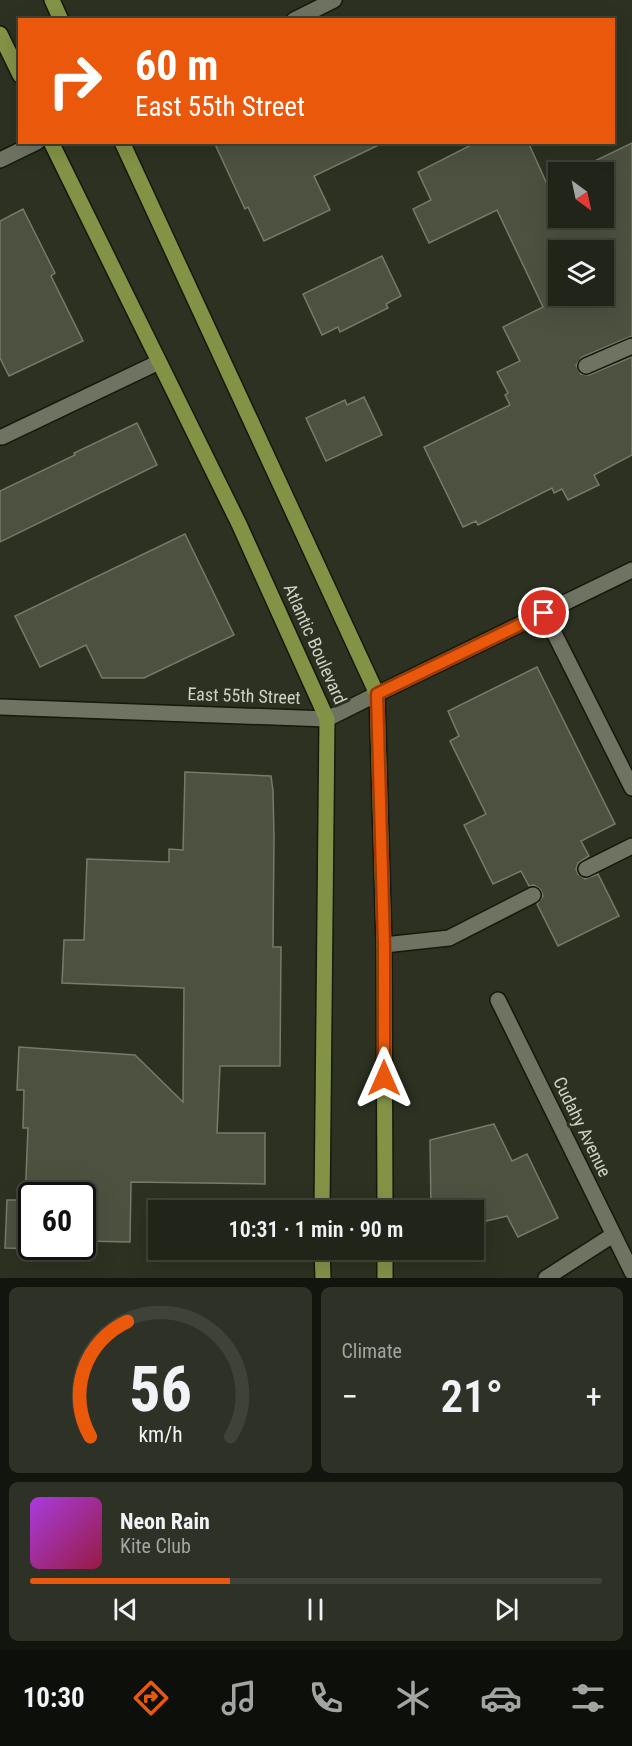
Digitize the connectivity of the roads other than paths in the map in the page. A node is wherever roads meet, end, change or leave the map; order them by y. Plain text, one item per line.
1 (52, 0) edge
2 (334, 0) edge
3 (60, 18) edge
4 (298, 18) edge
5 (0, 34) edge
6 (18, 71) edge
7 (33, 144) edge
8 (52, 144) edge
9 (123, 144) edge
10 (0, 160) edge
11 (632, 346) edge
12 (159, 362) junction
13 (585, 366) dead end
14 (2, 437) dead end
15 (632, 570) edge
16 (544, 613) junction
17 (377, 694) junction
18 (0, 706) edge
19 (327, 718) junction
20 (632, 788) edge
21 (632, 846) edge
22 (586, 869) dead end
23 (533, 895) dead end
24 (384, 945) junction
25 (498, 1000) dead end
26 (322, 1200) edge
27 (385, 1200) edge
28 (613, 1235) junction
29 (627, 1248) edge
30 (322, 1260) edge
31 (385, 1260) edge
32 (632, 1272) edge
33 (323, 1278) edge
34 (385, 1278) edge
35 (546, 1278) edge

1 - 3 main road
2 - 4 street
5 - 6 main road
7 - 10 street
8 - 12 main road, Atlantic Boulevard
9 - 17 main road, Atlantic Boulevard
11 - 13 street
12 - 14 street
12 - 19 main road, Atlantic Boulevard
15 - 16 street, East 55th Street
16 - 17 street, East 55th Street
16 - 20 street
17 - 19 street, East 55th Street
17 - 24 main road, Atlantic Boulevard
18 - 19 street, East 55th Street
19 - 26 main road, Atlantic Boulevard
21 - 22 street
23 - 24 street
24 - 27 main road, Atlantic Boulevard
25 - 28 street, Cudahy Avenue
28 - 29 street, Cudahy Avenue
28 - 35 street
29 - 32 street, Cudahy Avenue
30 - 33 main road
31 - 34 main road

